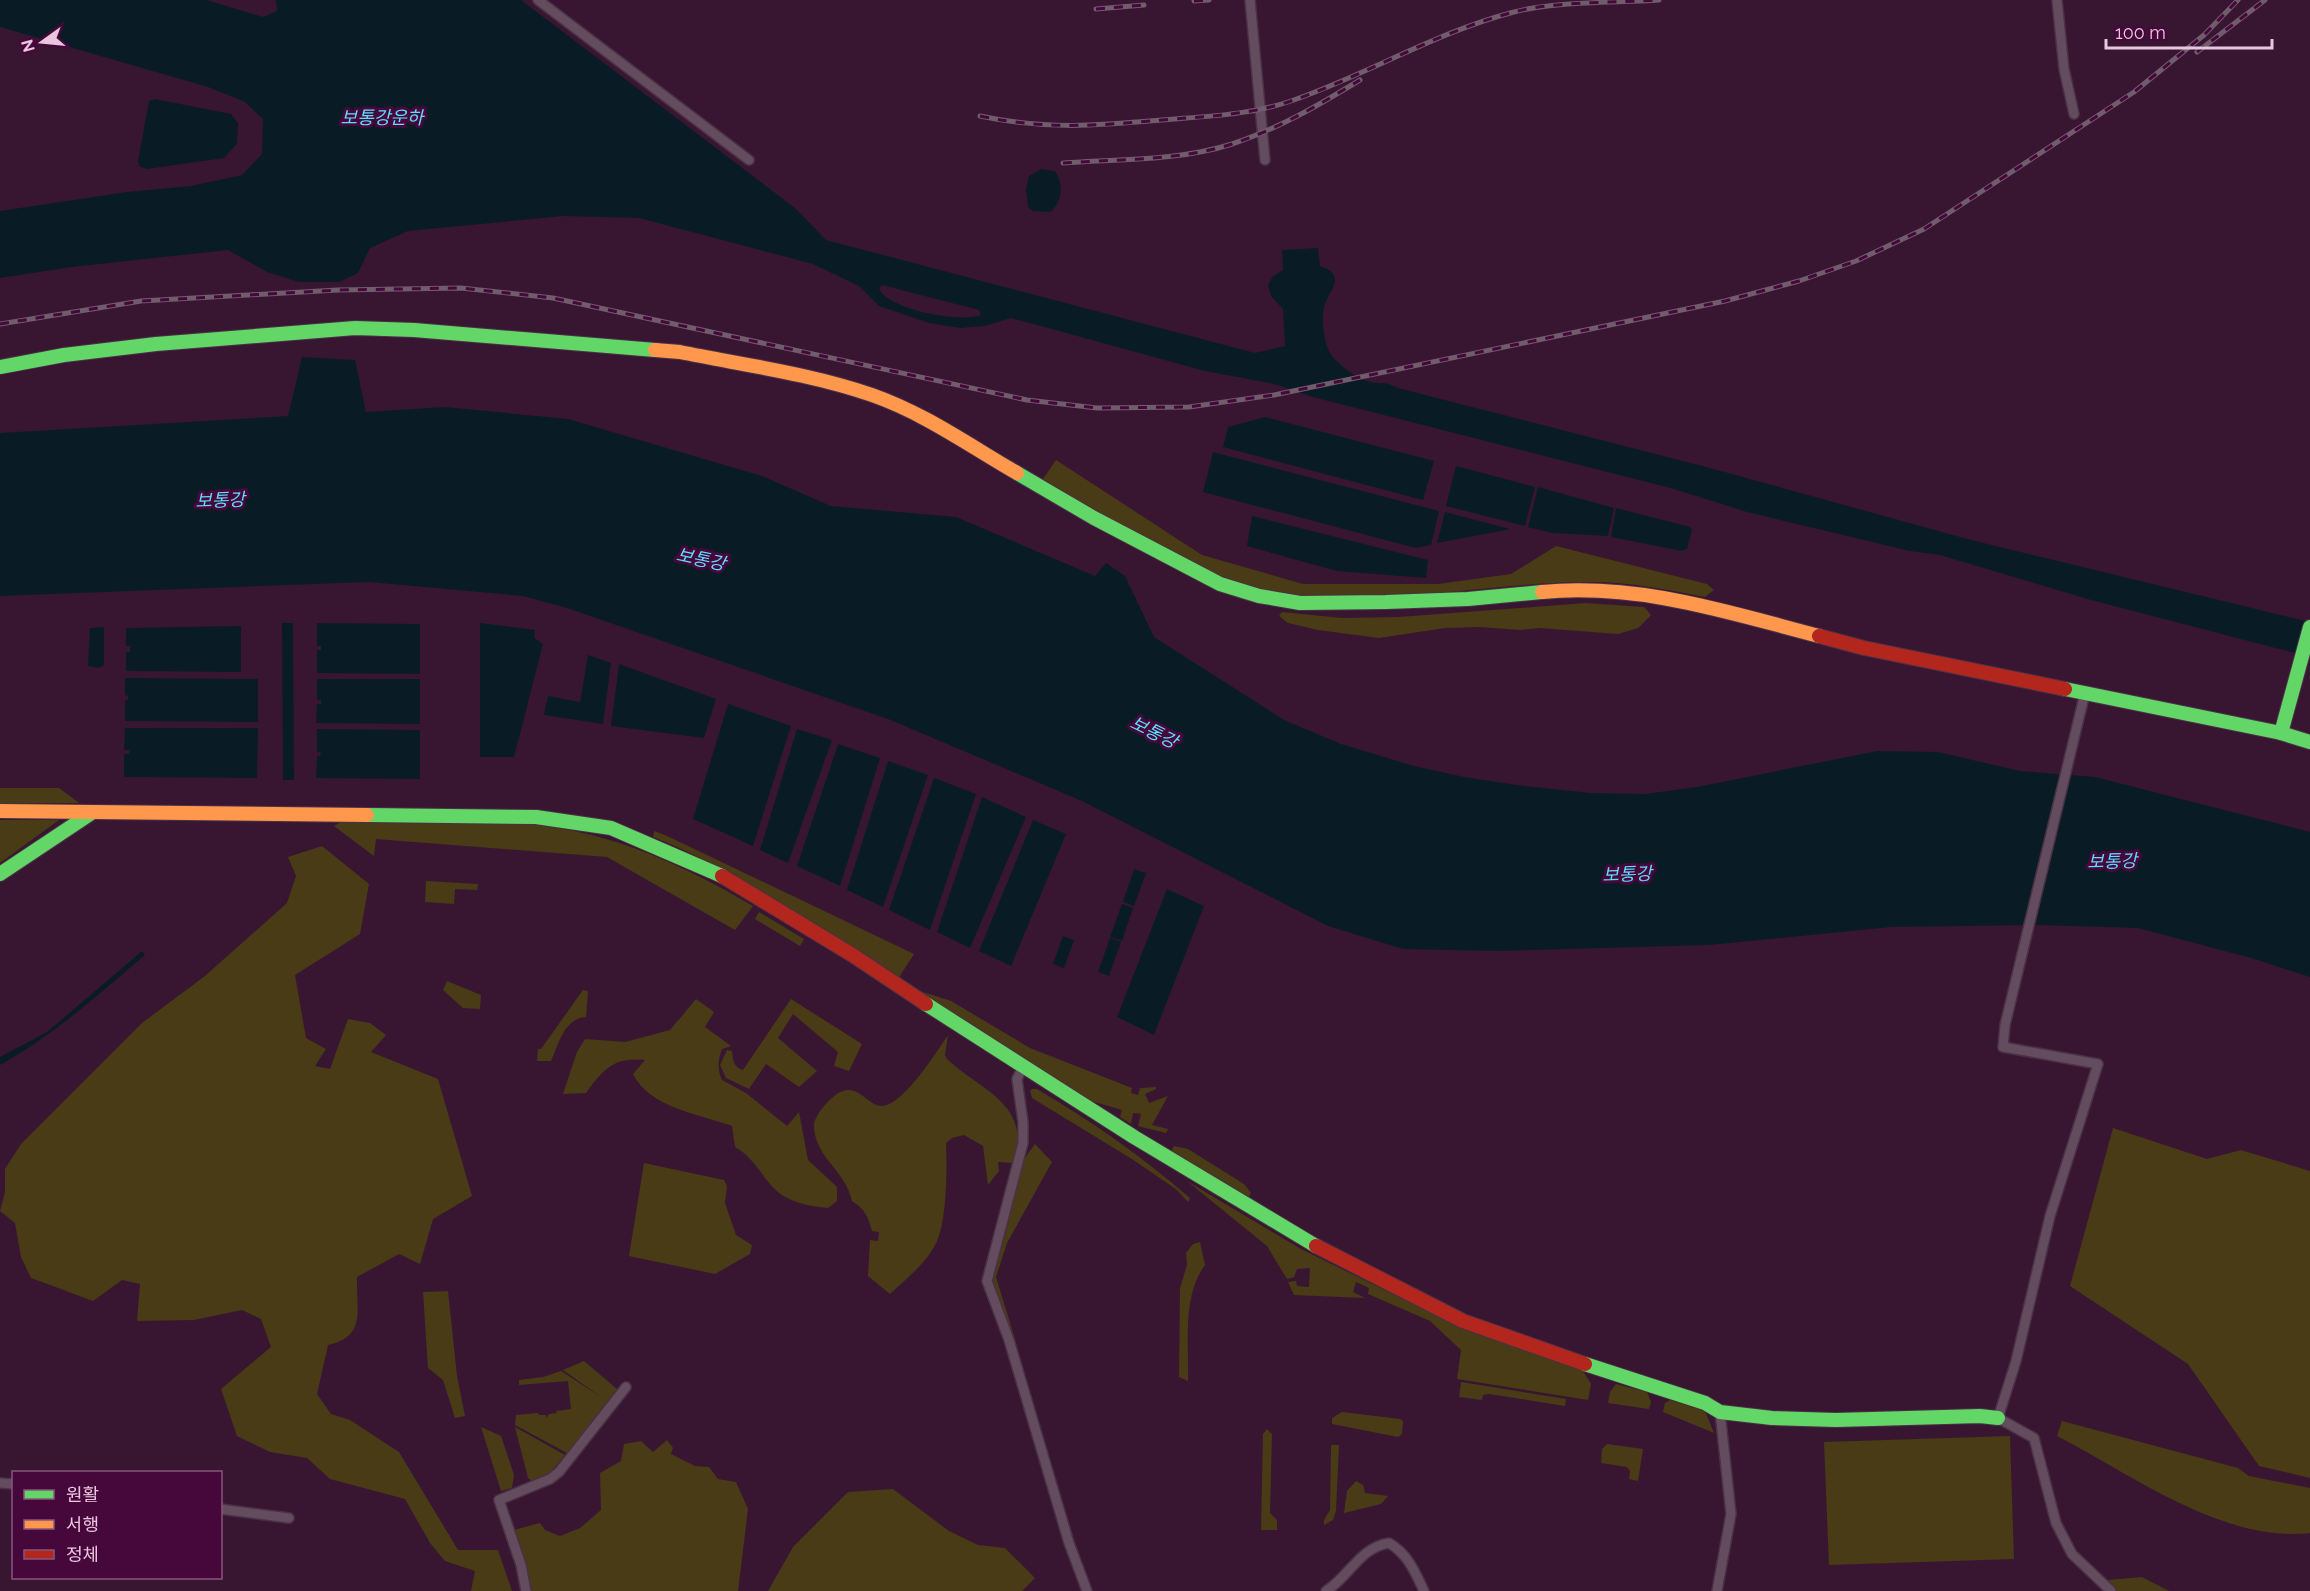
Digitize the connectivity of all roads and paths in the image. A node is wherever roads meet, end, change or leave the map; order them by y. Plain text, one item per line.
1 (538, 0) edge
2 (1250, 0) edge
3 (2057, 0) edge
4 (2074, 114) dead end
5 (749, 160) dead end
6 (1265, 160) dead end
7 (0, 367) edge
8 (2310, 627) edge
9 (2085, 693) junction
10 (2281, 733) junction
11 (2310, 742) edge
12 (0, 811) edge
13 (93, 812) junction
14 (0, 874) edge
15 (1024, 1065) junction
16 (626, 1388) dead end
17 (1720, 1412) junction
18 (1998, 1418) junction
19 (222, 1509) edge
20 (289, 1518) dead end
21 (526, 1591) edge
22 (1087, 1591) edge
23 (1326, 1591) edge
24 (1424, 1591) edge
25 (1717, 1591) edge
26 (2110, 1591) edge

1 - 5 street
2 - 6 street
3 - 4 street
7 - 9 main road
8 - 10 main road
9 - 10 main road
9 - 18 street
10 - 11 main road
12 - 13 main road
13 - 14 main road
13 - 15 main road
15 - 17 main road
15 - 22 street
16 - 21 street
17 - 18 main road
17 - 25 street
18 - 26 street
19 - 20 street
23 - 24 street

